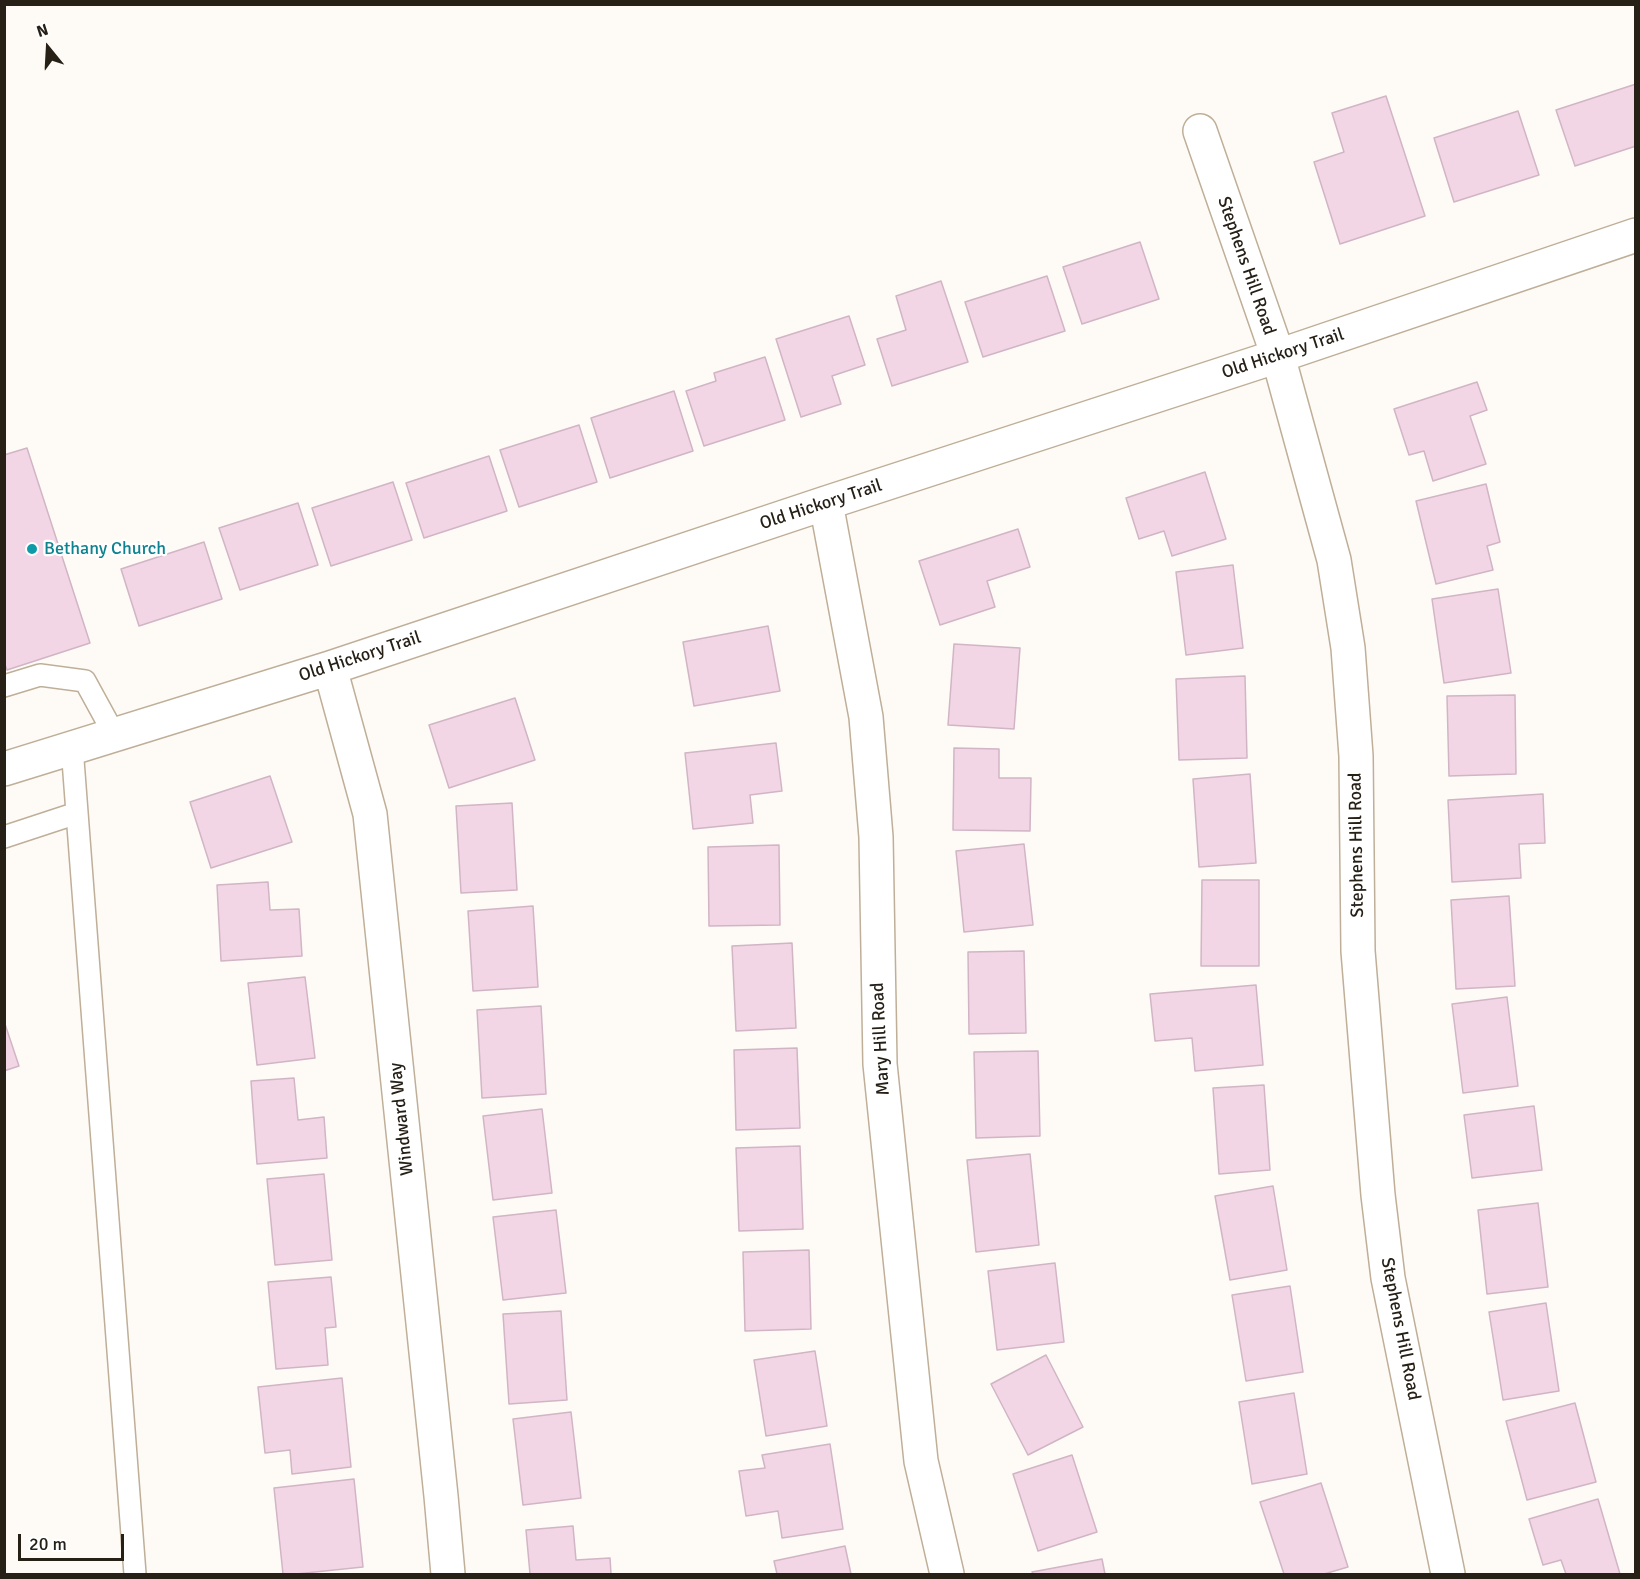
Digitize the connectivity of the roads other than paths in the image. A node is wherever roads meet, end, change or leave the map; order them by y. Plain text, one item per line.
1 (1200, 131) dead end
2 (1635, 235) edge
3 (1278, 356) junction
4 (826, 503) junction
5 (330, 668) junction
6 (4, 686) edge
7 (114, 734) junction
8 (72, 747) junction
9 (4, 768) edge
10 (77, 813) junction
11 (4, 837) edge
12 (135, 1575) edge
13 (448, 1575) edge
14 (947, 1575) edge
15 (1448, 1575) edge

1 - 3 street, Stephens Hill Road
2 - 3 street, Old Hickory Trail
3 - 4 street, Old Hickory Trail
3 - 15 street, Stephens Hill Road
4 - 5 street, Old Hickory Trail
4 - 14 street, Mary Hill Road
5 - 7 street, Old Hickory Trail
5 - 13 street, Windward Way
6 - 7 lane
7 - 8 street, Old Hickory Trail
8 - 9 street, Old Hickory Trail
8 - 10 lane
10 - 11 lane
10 - 12 lane

